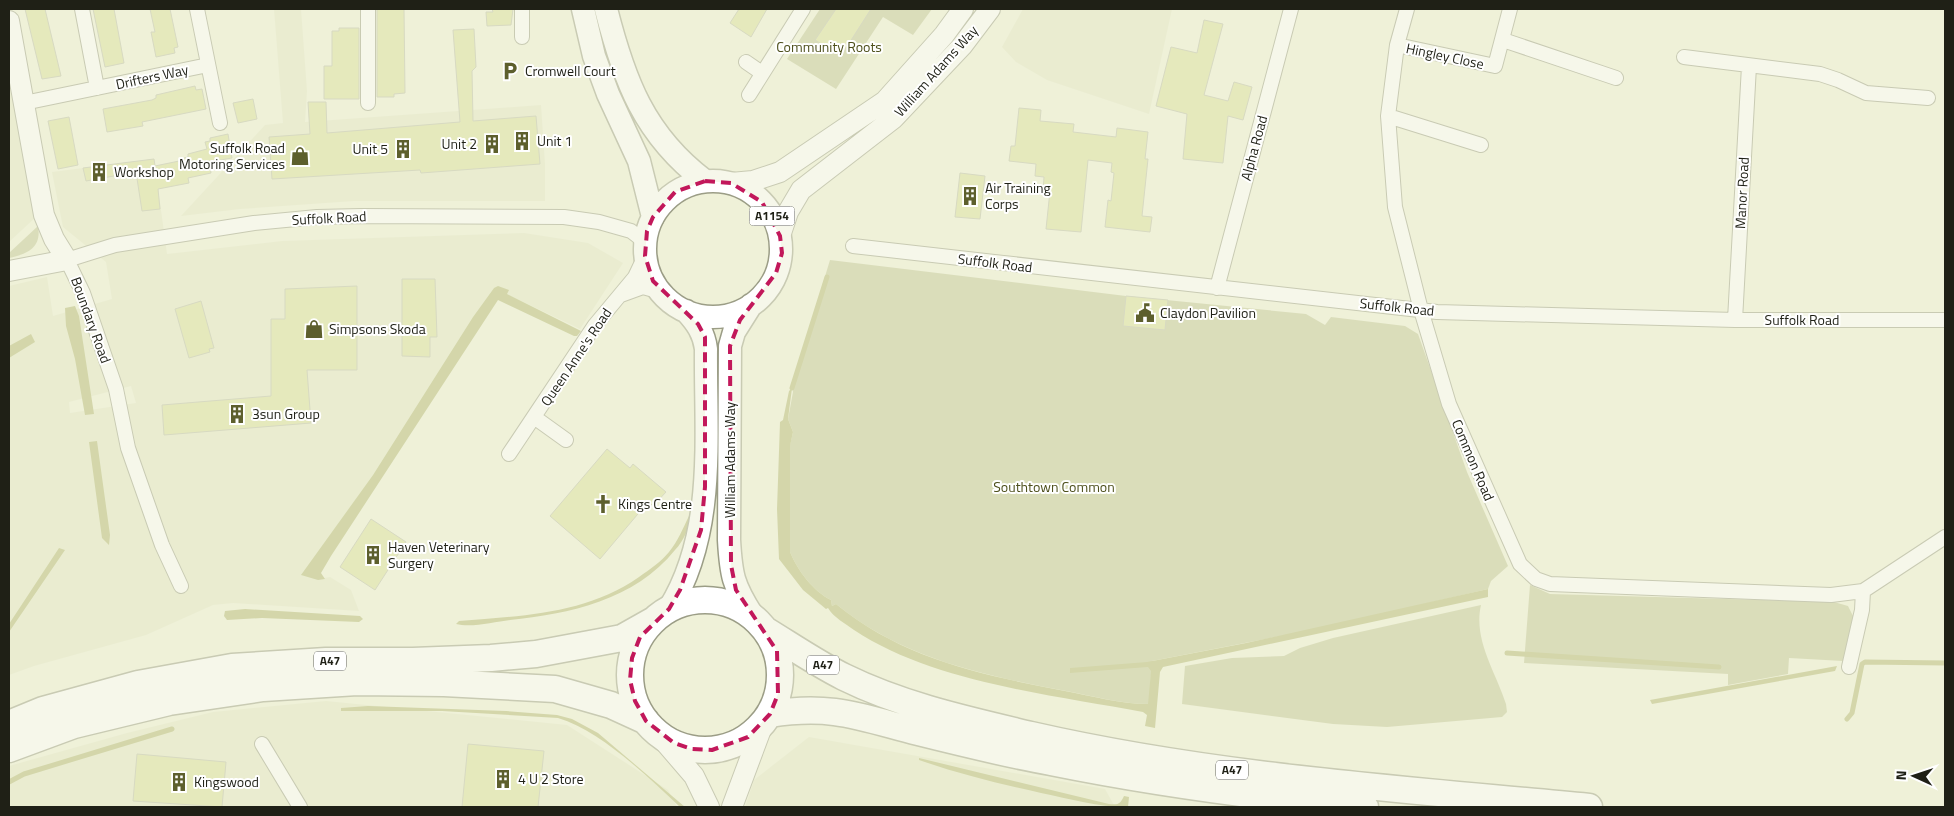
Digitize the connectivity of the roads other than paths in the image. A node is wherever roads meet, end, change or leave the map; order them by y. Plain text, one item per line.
1 (82, 9) edge
2 (197, 9) edge
3 (368, 9) edge
4 (522, 9) edge
5 (583, 9) edge
6 (606, 9) edge
7 (803, 9) edge
8 (963, 9) edge
9 (990, 9) edge
10 (1291, 9) edge
11 (1407, 9) edge
12 (1510, 9) edge
13 (9, 21) edge
14 (522, 34) dead end
15 (1503, 40) junction
16 (1397, 45) junction
17 (1684, 57) dead end
18 (746, 62) dead end
19 (208, 65) junction
20 (1749, 66) junction
21 (762, 73) junction
22 (1616, 78) dead end
23 (97, 88) junction
24 (749, 95) dead end
25 (1928, 98) dead end
26 (24, 103) junction
27 (368, 103) dead end
28 (1388, 116) junction
29 (220, 123) dead end
30 (1481, 145) dead end
31 (705, 181) junction
32 (731, 183) junction
33 (653, 217) junction
34 (780, 236) junction
35 (853, 246) dead end
36 (645, 251) junction
37 (67, 260) junction
38 (9, 271) edge
39 (1217, 288) junction
40 (660, 292) junction
41 (618, 296) junction
42 (752, 304) junction
43 (1421, 310) junction
44 (686, 311) junction
45 (1735, 320) junction
46 (1945, 320) edge
47 (534, 417) junction
48 (566, 440) dead end
49 (509, 454) dead end
50 (1945, 537) edge
51 (182, 586) dead end
52 (1863, 591) junction
53 (661, 614) junction
54 (760, 623) junction
55 (1849, 667) dead end
56 (766, 719) junction
57 (9, 724) edge
58 (652, 727) junction
59 (262, 744) dead end
60 (9, 749) edge
61 (300, 807) edge
62 (708, 807) edge
63 (732, 807) edge
64 (1366, 807) edge
65 (1589, 807) edge

1 - 23 street, Drifters Way
2 - 19 street, Drifters Way
3 - 27 street
4 - 14 street
5 - 33 main road, A1154
6 - 31 main road
7 - 21 street
8 - 32 street, William Adams Way
9 - 34 street, William Adams Way
10 - 39 street, Alpha Road
11 - 16 street, Common Road
12 - 15 street, Hingley Close
13 - 26 street, Boundary Road
15 - 16 street, Hingley Close
15 - 22 street
16 - 28 street, Common Road
17 - 20 street
18 - 21 street
19 - 23 street, Drifters Way
19 - 29 street, Drifters Way
20 - 25 street
20 - 45 street, Manor Road
21 - 24 street
23 - 26 street, Drifters Way
26 - 37 street, Boundary Road
28 - 30 street
28 - 43 street, Common Road
31 - 32 main road, A1154
31 - 33 main road, A1154
32 - 34 main road, A1154
33 - 36 main road, A1154
34 - 42 main road, A1154
35 - 39 street, Suffolk Road
36 - 37 street, Suffolk Road
36 - 40 main road, A1154
36 - 41 street, Queen Anne's Road
37 - 38 street, Suffolk Road
37 - 51 street, Boundary Road
39 - 43 street, Suffolk Road
40 - 41 street, Queen Anne's Road
40 - 44 main road, A1154
41 - 47 street, Queen Anne's Road
42 - 44 main road, A1154
42 - 54 main road, William Adams Way / A1154
43 - 45 street, Suffolk Road
43 - 52 street, Common Road
44 - 53 main road, William Adams Way / A1154
45 - 46 street, Suffolk Road
47 - 48 street, Queen Anne's Road
47 - 49 street, Queen Anne's Road
50 - 52 street
52 - 55 street
53 - 54 highway
53 - 57 highway, A47
53 - 58 highway
54 - 56 highway
54 - 65 highway, A47
56 - 58 highway
56 - 63 street
56 - 64 highway, A47
58 - 60 highway, A47
58 - 62 street
59 - 61 street

